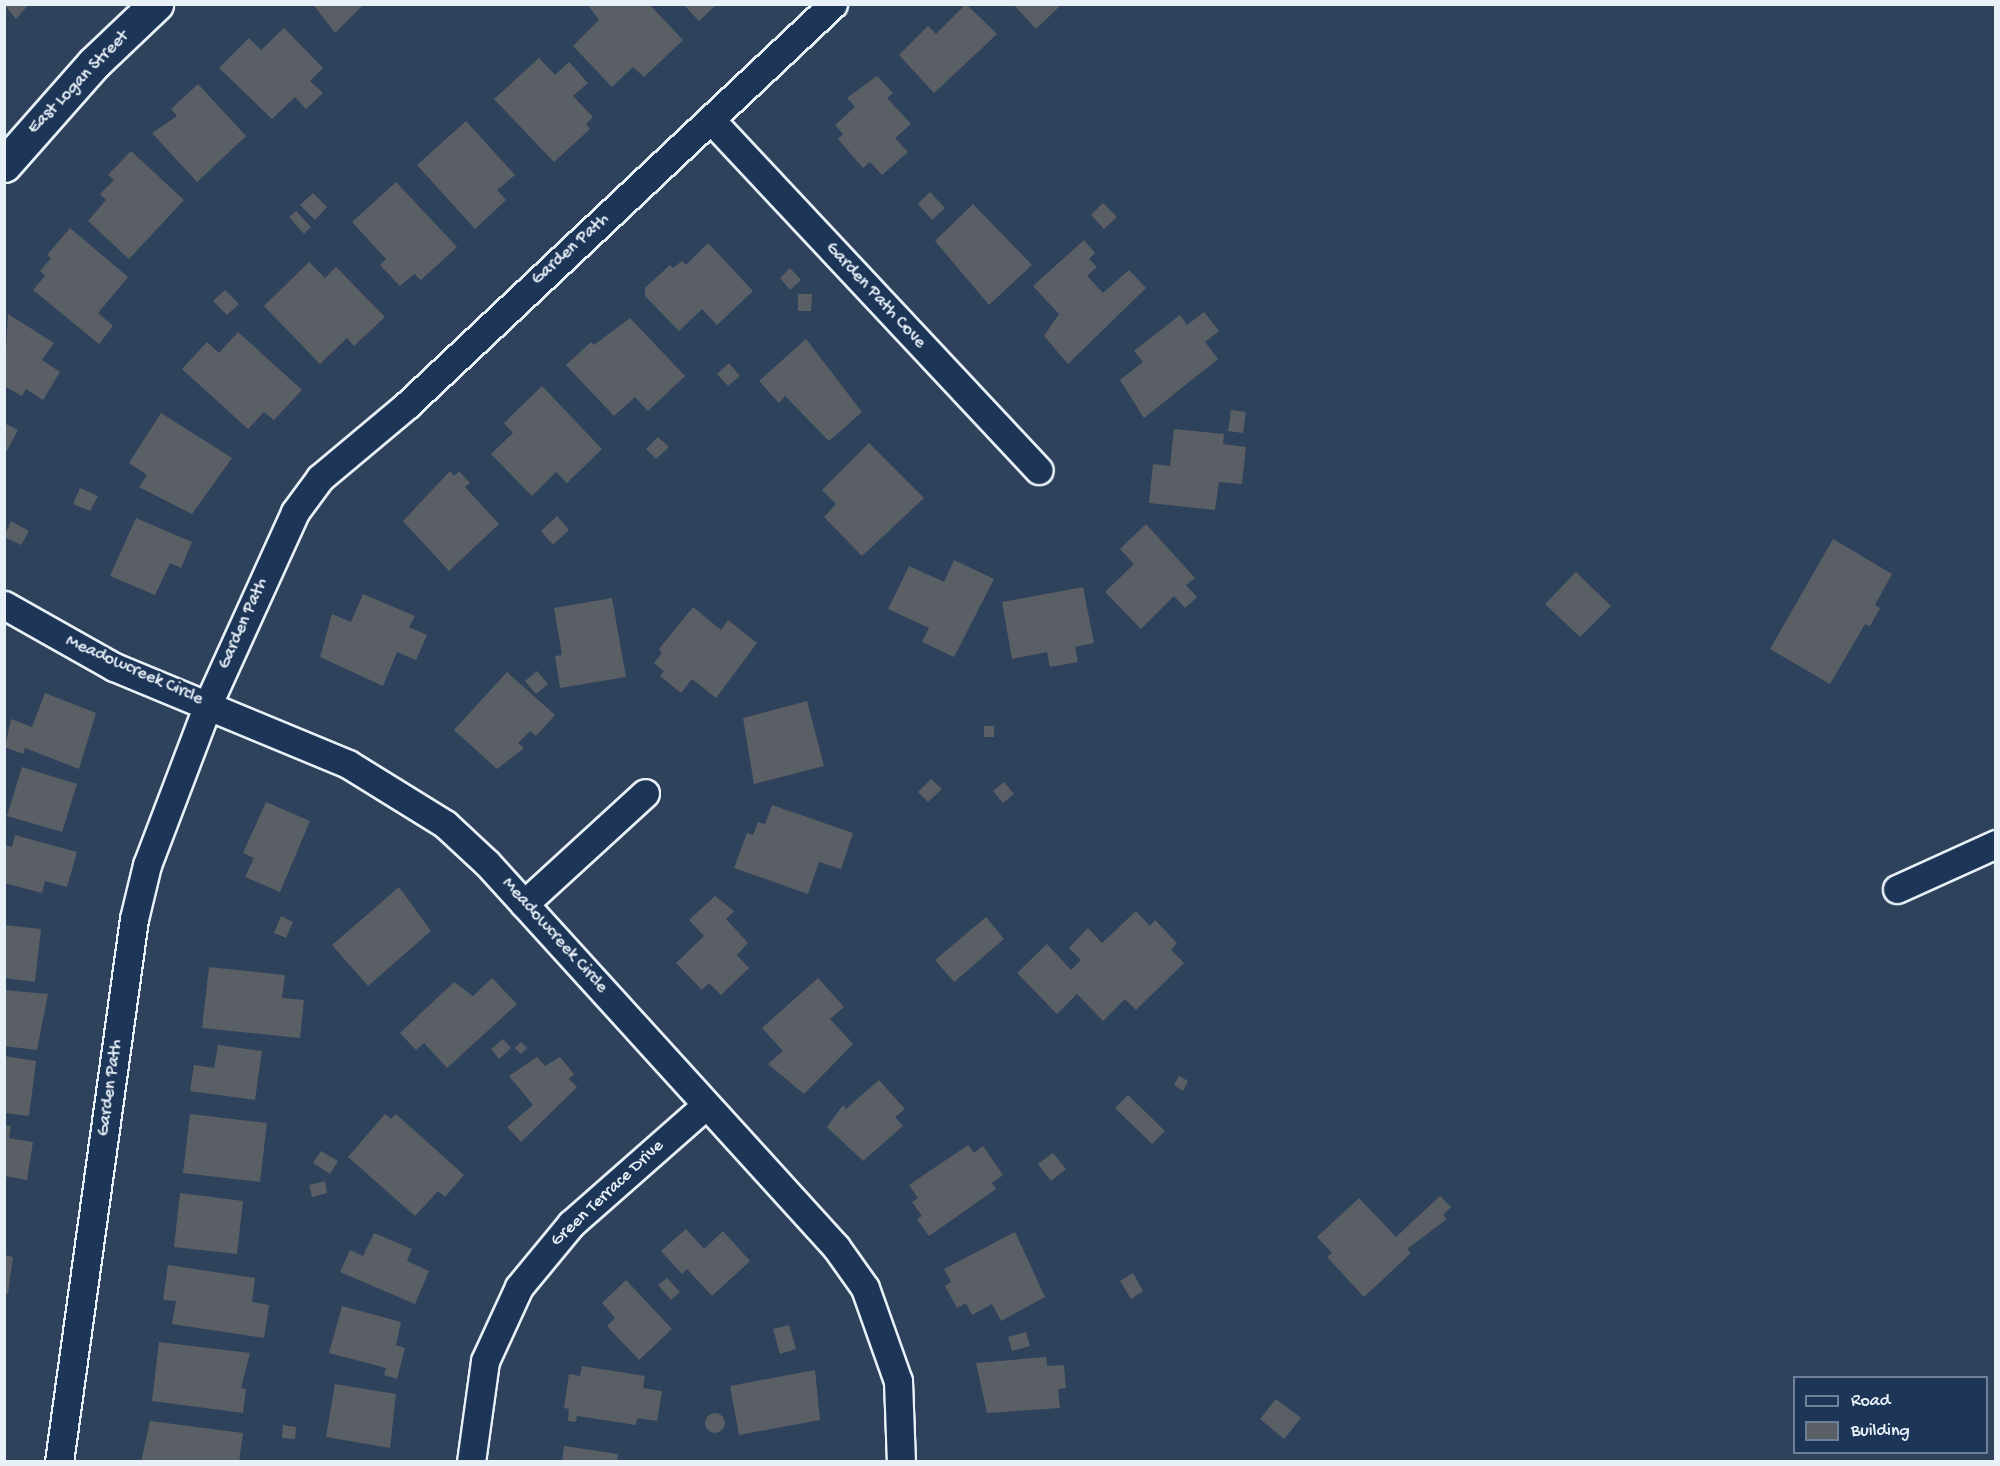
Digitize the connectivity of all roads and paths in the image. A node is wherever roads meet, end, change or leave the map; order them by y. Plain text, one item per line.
1 (156, 4) edge
2 (833, 4) edge
3 (712, 121) junction
4 (4, 165) edge
5 (1039, 470) dead end
6 (4, 605) edge
7 (208, 704) junction
8 (645, 793) dead end
9 (1995, 844) edge
10 (1897, 889) dead end
11 (524, 904) junction
12 (706, 1105) junction
13 (58, 1461) edge
14 (471, 1461) edge
15 (901, 1461) edge

1 - 4 street, East Logan Street
2 - 3 street, Garden Path
3 - 5 street, Garden Path Cove
3 - 7 street, Garden Path
6 - 7 street, Meadowcreek Circle
7 - 11 street, Meadowcreek Circle
7 - 13 street, Garden Path
8 - 11 street
9 - 10 street
11 - 12 street, Meadowcreek Circle
12 - 14 street, Green Terrace Drive
12 - 15 street, Meadowcreek Circle

